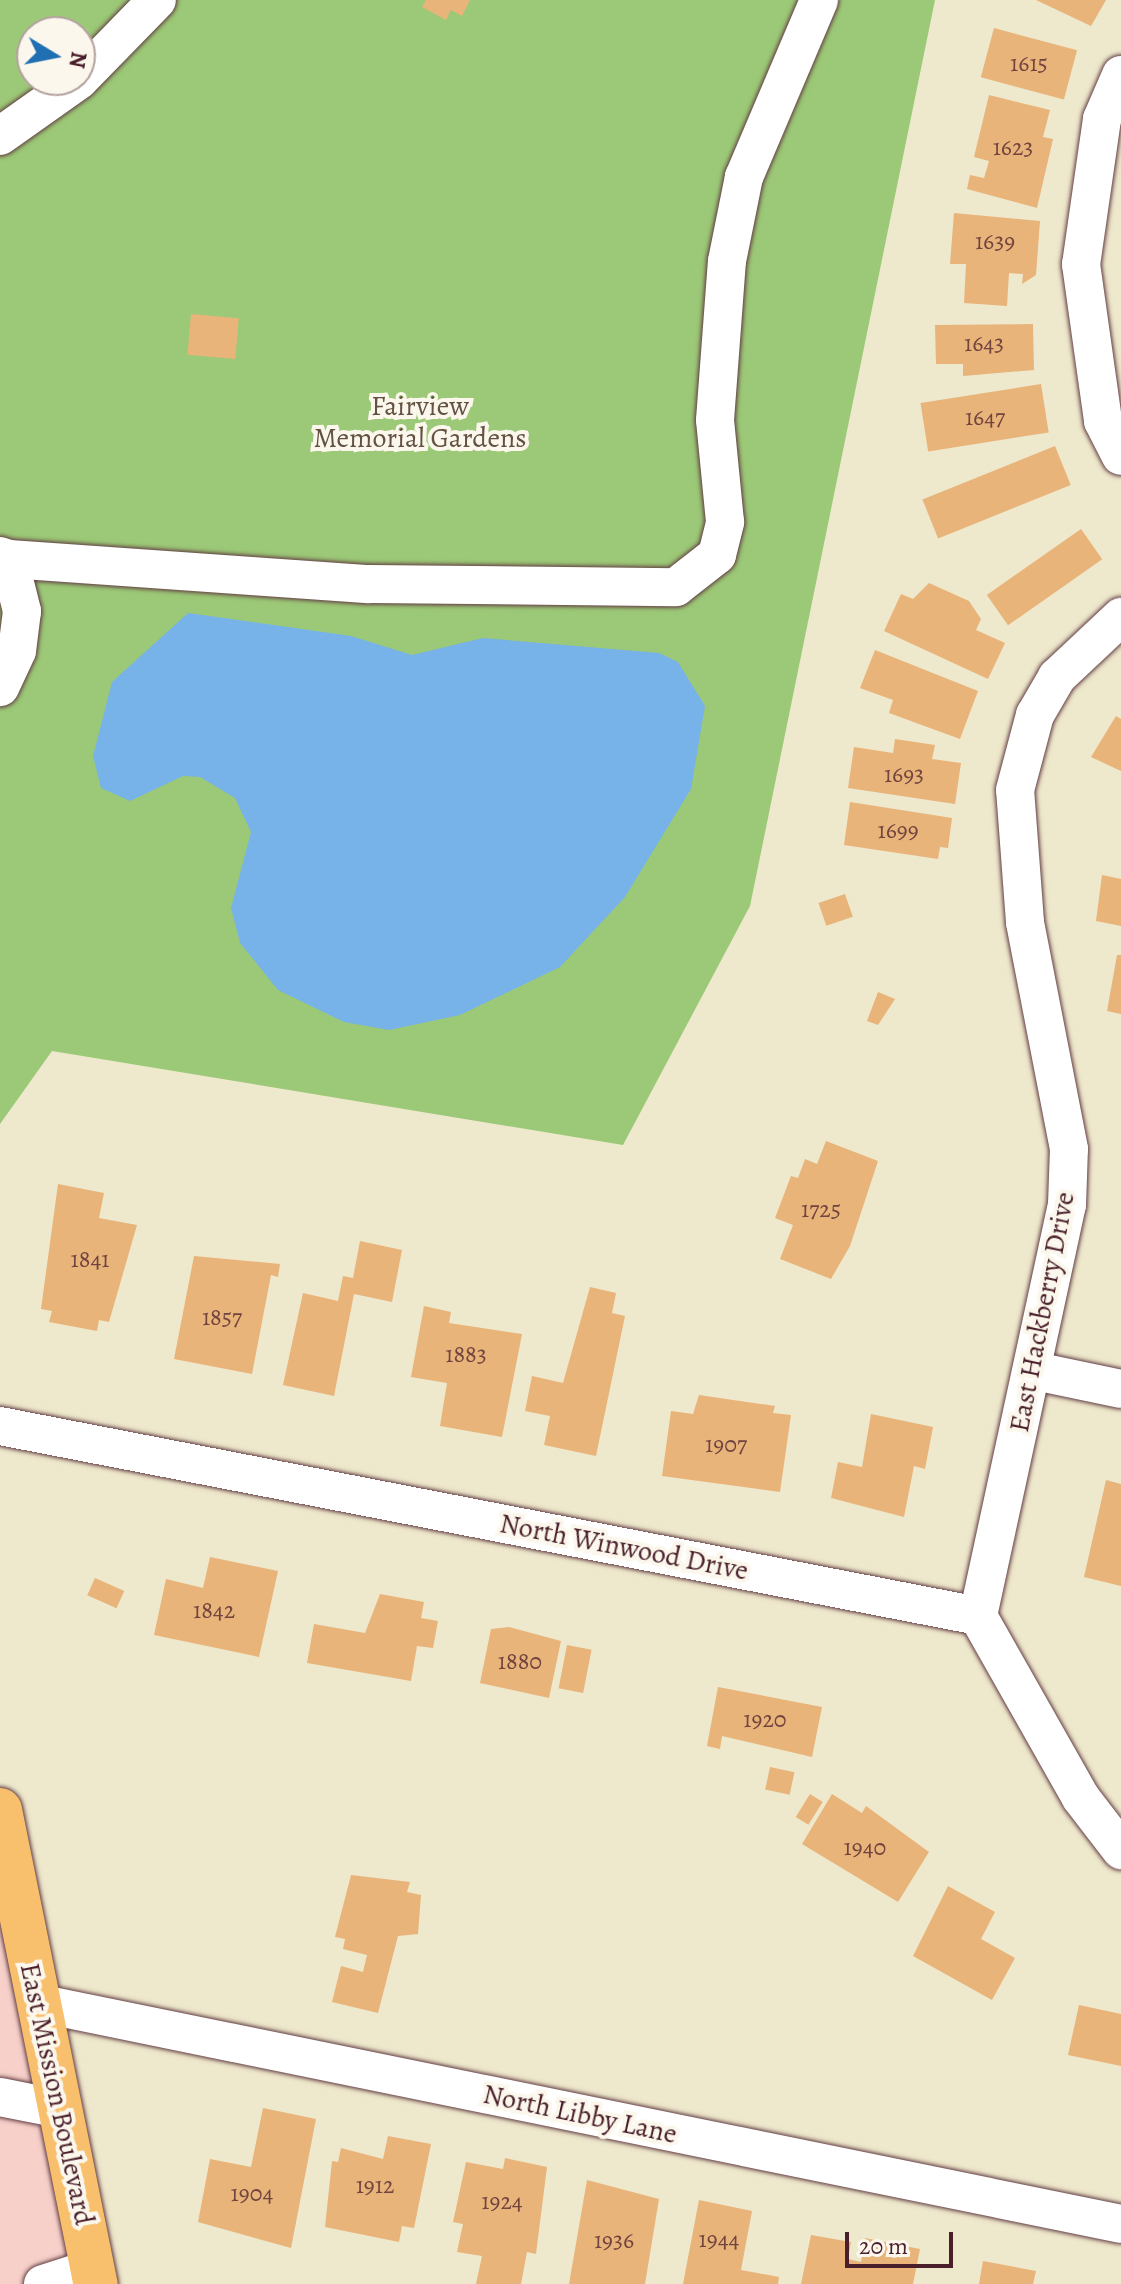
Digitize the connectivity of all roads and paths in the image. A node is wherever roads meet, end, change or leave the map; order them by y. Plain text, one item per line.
1 (157, 0) edge
2 (819, 0) edge
3 (96, 63) edge
4 (1121, 75) edge
5 (57, 96) edge
6 (0, 136) edge
7 (1121, 456) edge
8 (4, 558) edge
9 (1121, 617) edge
10 (0, 687) edge
11 (1035, 1371) junction
12 (1121, 1389) edge
13 (0, 1426) edge
14 (978, 1616) junction
15 (0, 1810) edge
16 (1121, 1850) edge
17 (7, 1888) edge
18 (38, 2003) junction
19 (0, 2097) edge
20 (60, 2109) junction
21 (1121, 2224) edge
22 (95, 2276) edge
23 (43, 2284) edge

1 - 3 street
2 - 8 street
4 - 7 street
5 - 6 street
8 - 10 street
9 - 11 street, East Hackberry Drive
11 - 12 street
11 - 14 street, East Hackberry Drive
13 - 14 street, North Winwood Drive
14 - 16 street
15 - 17 main road, East Mission Boulevard
17 - 18 main road, East Mission Boulevard
18 - 20 main road, East Mission Boulevard
18 - 21 street, North Libby Lane
19 - 20 street
20 - 22 main road, East Mission Boulevard
22 - 23 street

